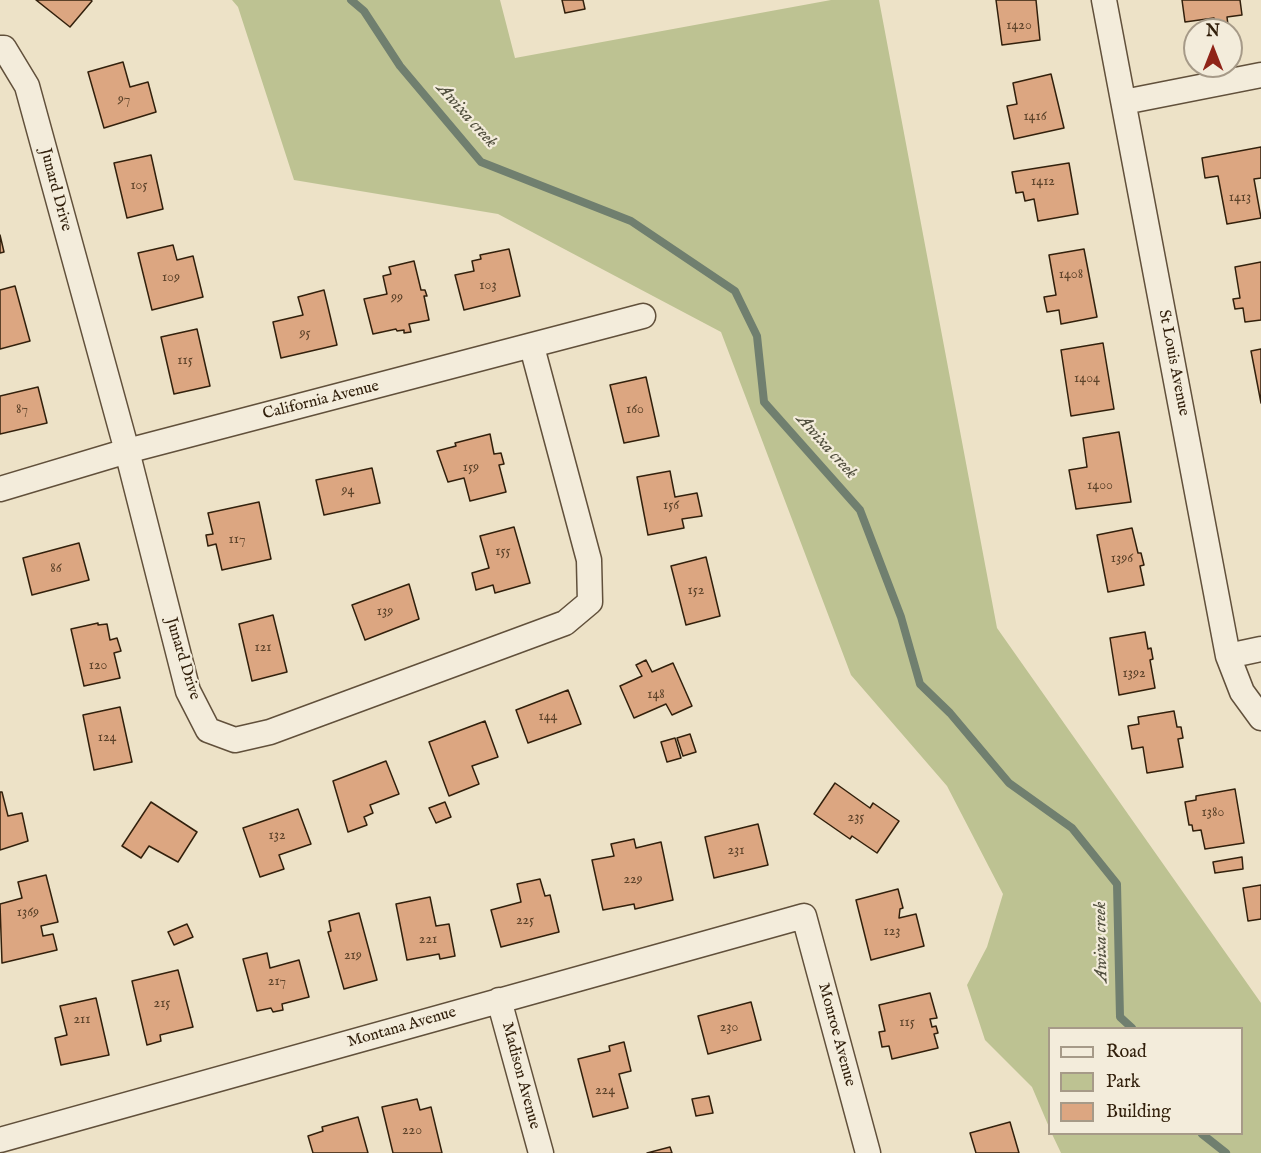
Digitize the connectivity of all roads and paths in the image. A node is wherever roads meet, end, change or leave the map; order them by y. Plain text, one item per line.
1 (1104, 0) edge
2 (0, 48) edge
3 (1261, 75) edge
4 (1124, 102) junction
5 (643, 316) dead end
6 (532, 347) junction
7 (127, 451) junction
8 (0, 489) edge
9 (1261, 649) edge
10 (1228, 656) junction
11 (1261, 718) edge
12 (804, 916) joint
13 (499, 1000) junction
14 (0, 1140) edge
15 (541, 1153) edge
16 (868, 1153) edge

1 - 4 street, St Louis Avenue
2 - 7 street, Junard Drive
3 - 4 street
4 - 10 street, St Louis Avenue
5 - 6 street, California Avenue
6 - 7 street, California Avenue
6 - 7 street, Junard Drive
7 - 8 street, California Avenue
9 - 10 street
10 - 11 street, St Louis Avenue
12 - 13 street, Montana Avenue
12 - 16 street, Monroe Avenue
13 - 14 street, Montana Avenue
13 - 15 street, Madison Avenue

